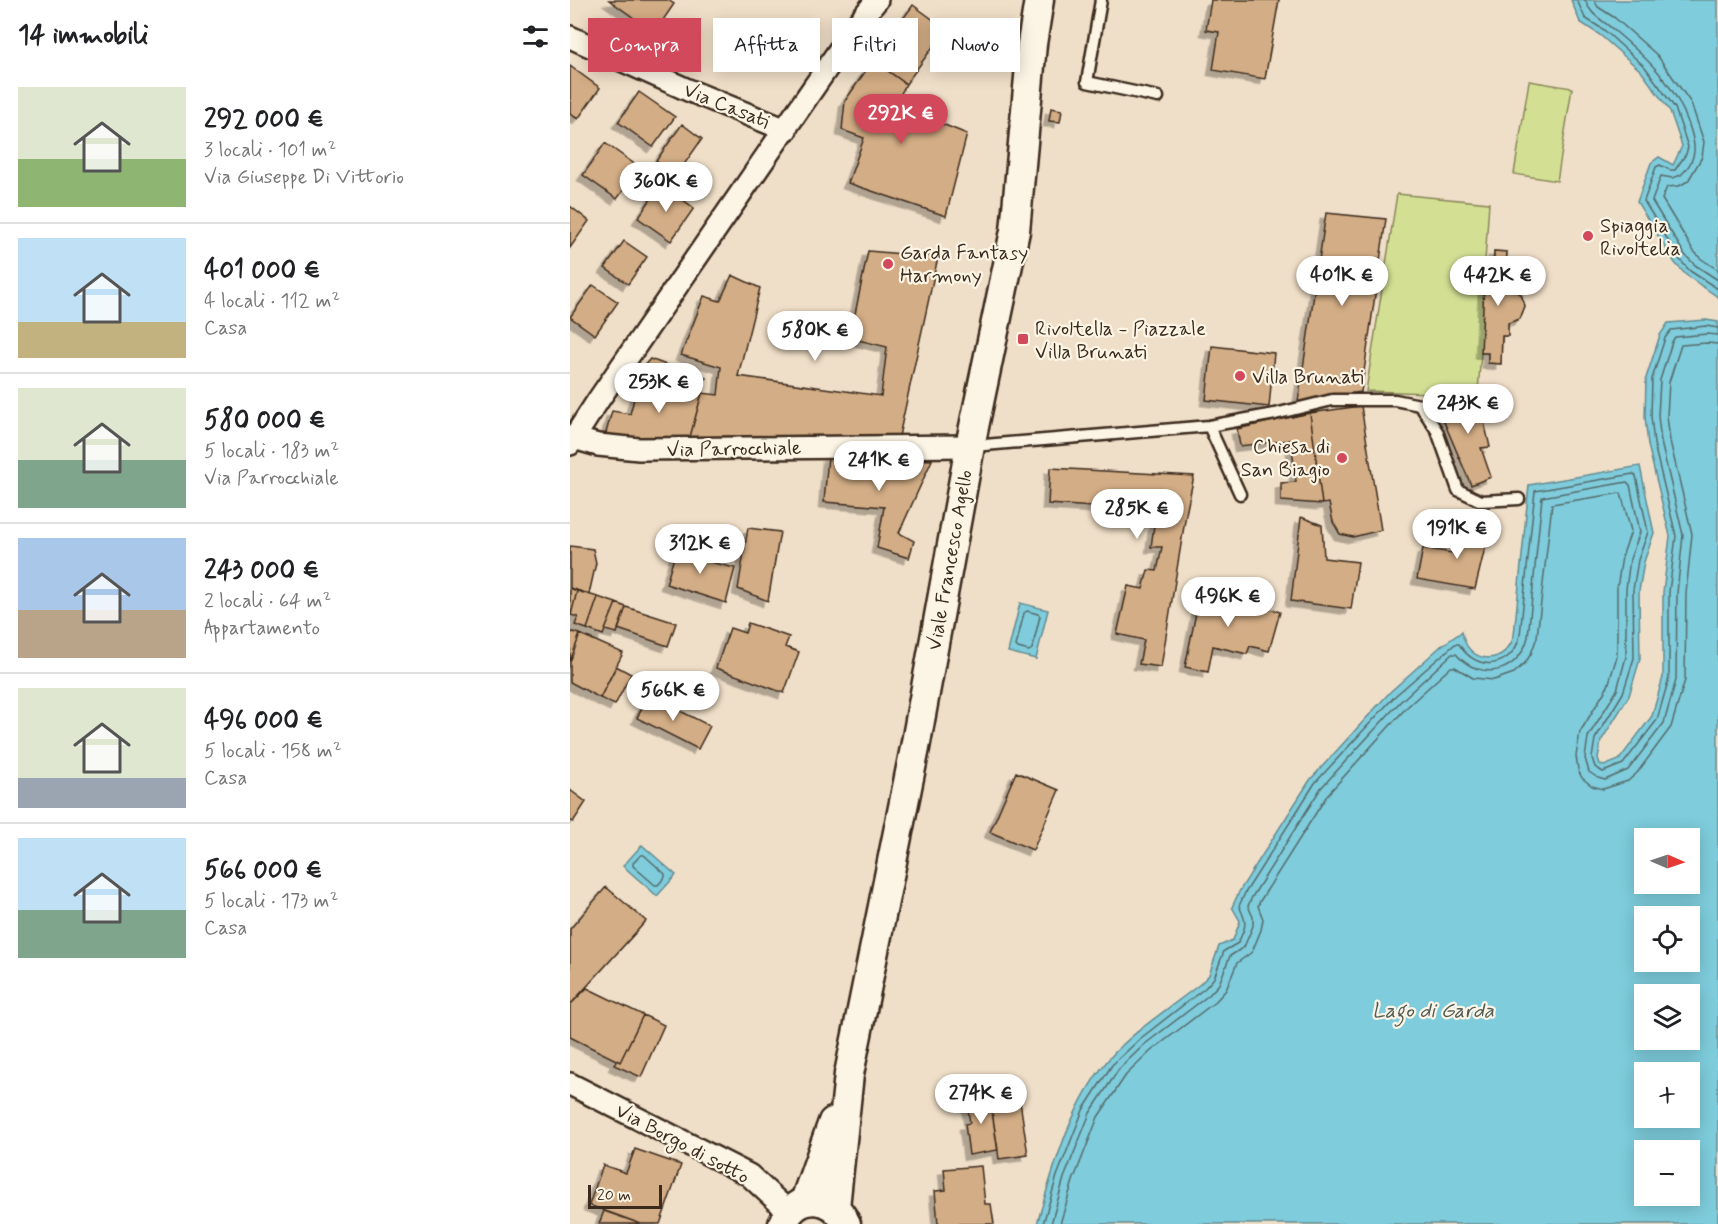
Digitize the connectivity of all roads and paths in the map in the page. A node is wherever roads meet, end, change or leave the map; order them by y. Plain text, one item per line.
1 (877, 0) edge
2 (1029, 0) edge
3 (1039, 0) edge
4 (1101, 0) edge
5 (570, 36) edge
6 (1032, 44) junction
7 (1158, 97) dead end
8 (786, 130) junction
9 (1209, 426) junction
10 (571, 440) edge
11 (970, 446) junction
12 (1240, 494) dead end
13 (1520, 499) dead end
14 (849, 1074) junction
15 (570, 1084) edge
16 (793, 1212) edge
17 (841, 1216) edge

1 - 8 street
2 - 6 main road, Viale Francesco Agello
3 - 6 main road, Viale Francesco Agello
4 - 7 lane
5 - 8 street, Via Casati
6 - 11 main road, Viale Francesco Agello
8 - 10 street
9 - 11 lane
9 - 12 lane
9 - 13 lane
10 - 11 street, Via Parrocchiale
11 - 14 main road, Viale Francesco Agello
14 - 16 main road, Viale Francesco Agello
14 - 17 main road, Viale Francesco Agello
15 - 16 street, Via Borgo di sotto
16 - 17 main road, Viale Francesco Agello

